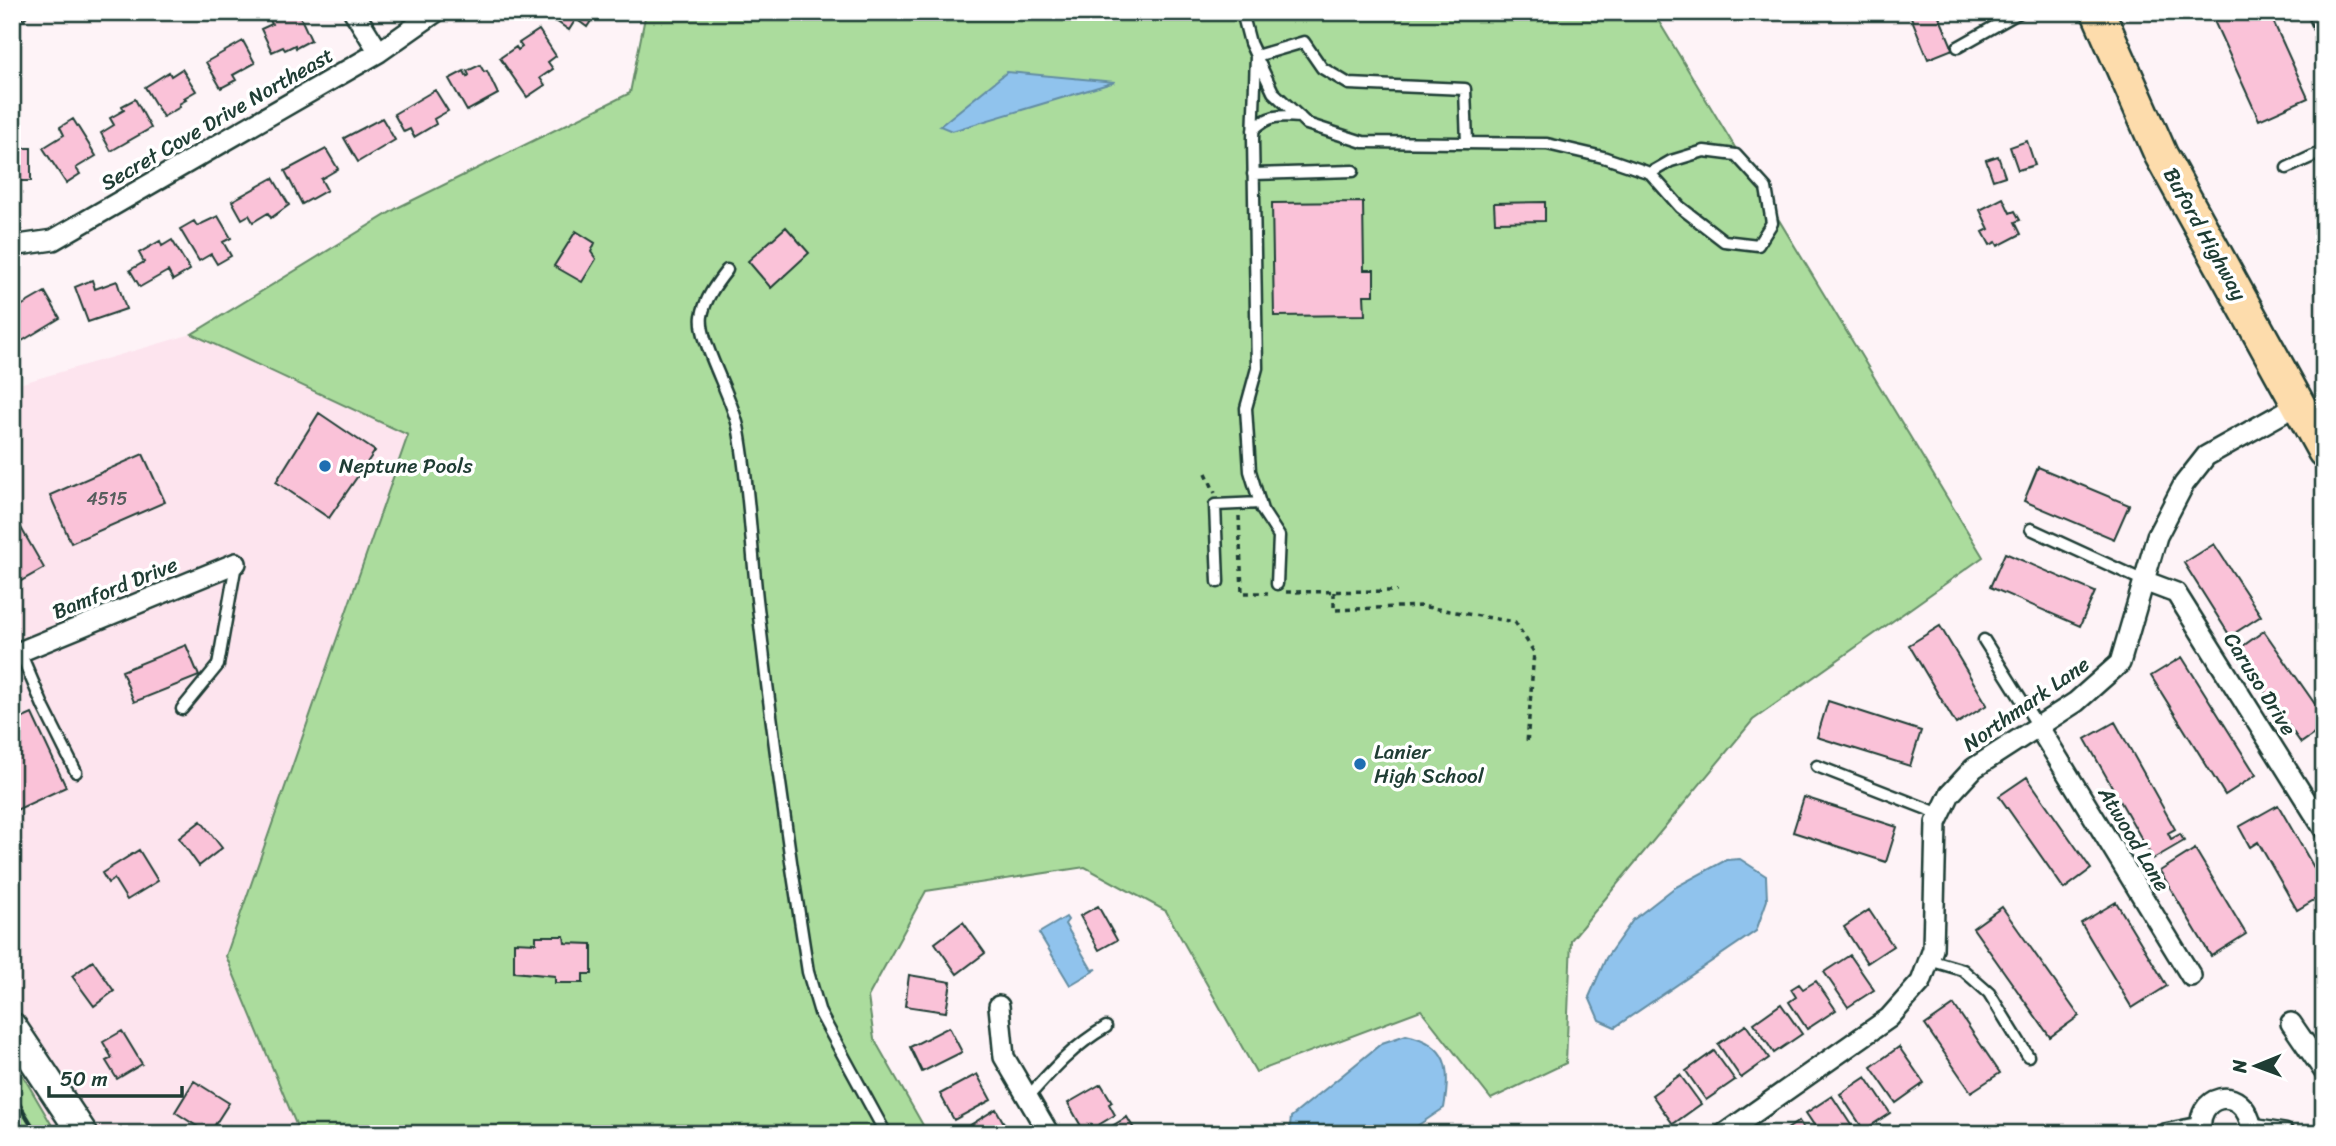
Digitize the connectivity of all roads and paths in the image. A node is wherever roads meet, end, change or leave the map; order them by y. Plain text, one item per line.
1 (354, 12) edge
2 (436, 12) edge
3 (1242, 12) edge
4 (2020, 12) edge
5 (2098, 12) edge
6 (2313, 12) edge
7 (2324, 38) edge
8 (1958, 47) dead end
9 (379, 52) junction
10 (1256, 57) junction
11 (1300, 117) junction
12 (1253, 130) junction
13 (1467, 143) junction
14 (2324, 151) edge
15 (2287, 168) dead end
16 (1353, 172) dead end
17 (1650, 173) junction
18 (1253, 174) junction
19 (12, 246) edge
20 (727, 270) dead end
21 (2297, 405) junction
22 (2324, 451) edge
23 (1260, 503) junction
24 (2031, 529) dead end
25 (236, 563) joint
26 (2144, 581) junction
27 (1218, 582) dead end
28 (1277, 583) dead end
29 (1334, 592) dead end
30 (1984, 640) dead end
31 (16, 653) edge
32 (182, 709) dead end
33 (2038, 726) junction
34 (1527, 744) dead end
35 (1817, 766) dead end
36 (76, 772) dead end
37 (1940, 814) junction
38 (2324, 829) edge
39 (1929, 960) junction
40 (2190, 976) dead end
41 (999, 1006) dead end
42 (2291, 1023) dead end
43 (12, 1027) edge
44 (1106, 1027) dead end
45 (2028, 1056) dead end
46 (2324, 1071) edge
47 (1027, 1099) junction
48 (2201, 1130) edge
49 (2251, 1132) edge
50 (83, 1134) edge
51 (886, 1134) edge
52 (1049, 1134) edge
53 (1724, 1134) edge
54 (2165, 1134) edge
55 (2284, 1134) edge

1 - 9 street
2 - 9 street, Secret Cove Drive Northeast
3 - 10 lane
4 - 8 lane
5 - 21 main road, Buford Highway
6 - 7 lane
9 - 19 street, Secret Cove Drive Northeast
10 - 11 lane
10 - 12 lane
10 - 13 lane
11 - 12 lane
11 - 13 lane
12 - 18 lane
13 - 17 lane
14 - 15 lane
16 - 18 lane
17 - 17 lane
18 - 23 lane
20 - 51 lane
21 - 22 main road, Buford Highway
21 - 26 street, Northmark Lane
23 - 27 lane
23 - 28 lane
24 - 26 lane
25 - 31 street, Bamford Drive
25 - 32 lane
26 - 33 street, Northmark Lane
26 - 38 street, Caruso Drive
29 - 34 path
30 - 33 lane
31 - 36 lane
33 - 37 street, Northmark Lane
33 - 40 street, Atwood Lane
35 - 37 lane
37 - 39 street, Northmark Lane
39 - 45 lane
39 - 53 street, Northmark Lane
41 - 47 street
42 - 46 street
43 - 50 street
44 - 47 lane
47 - 52 street
48 - 49 street
48 - 54 street
49 - 55 street

